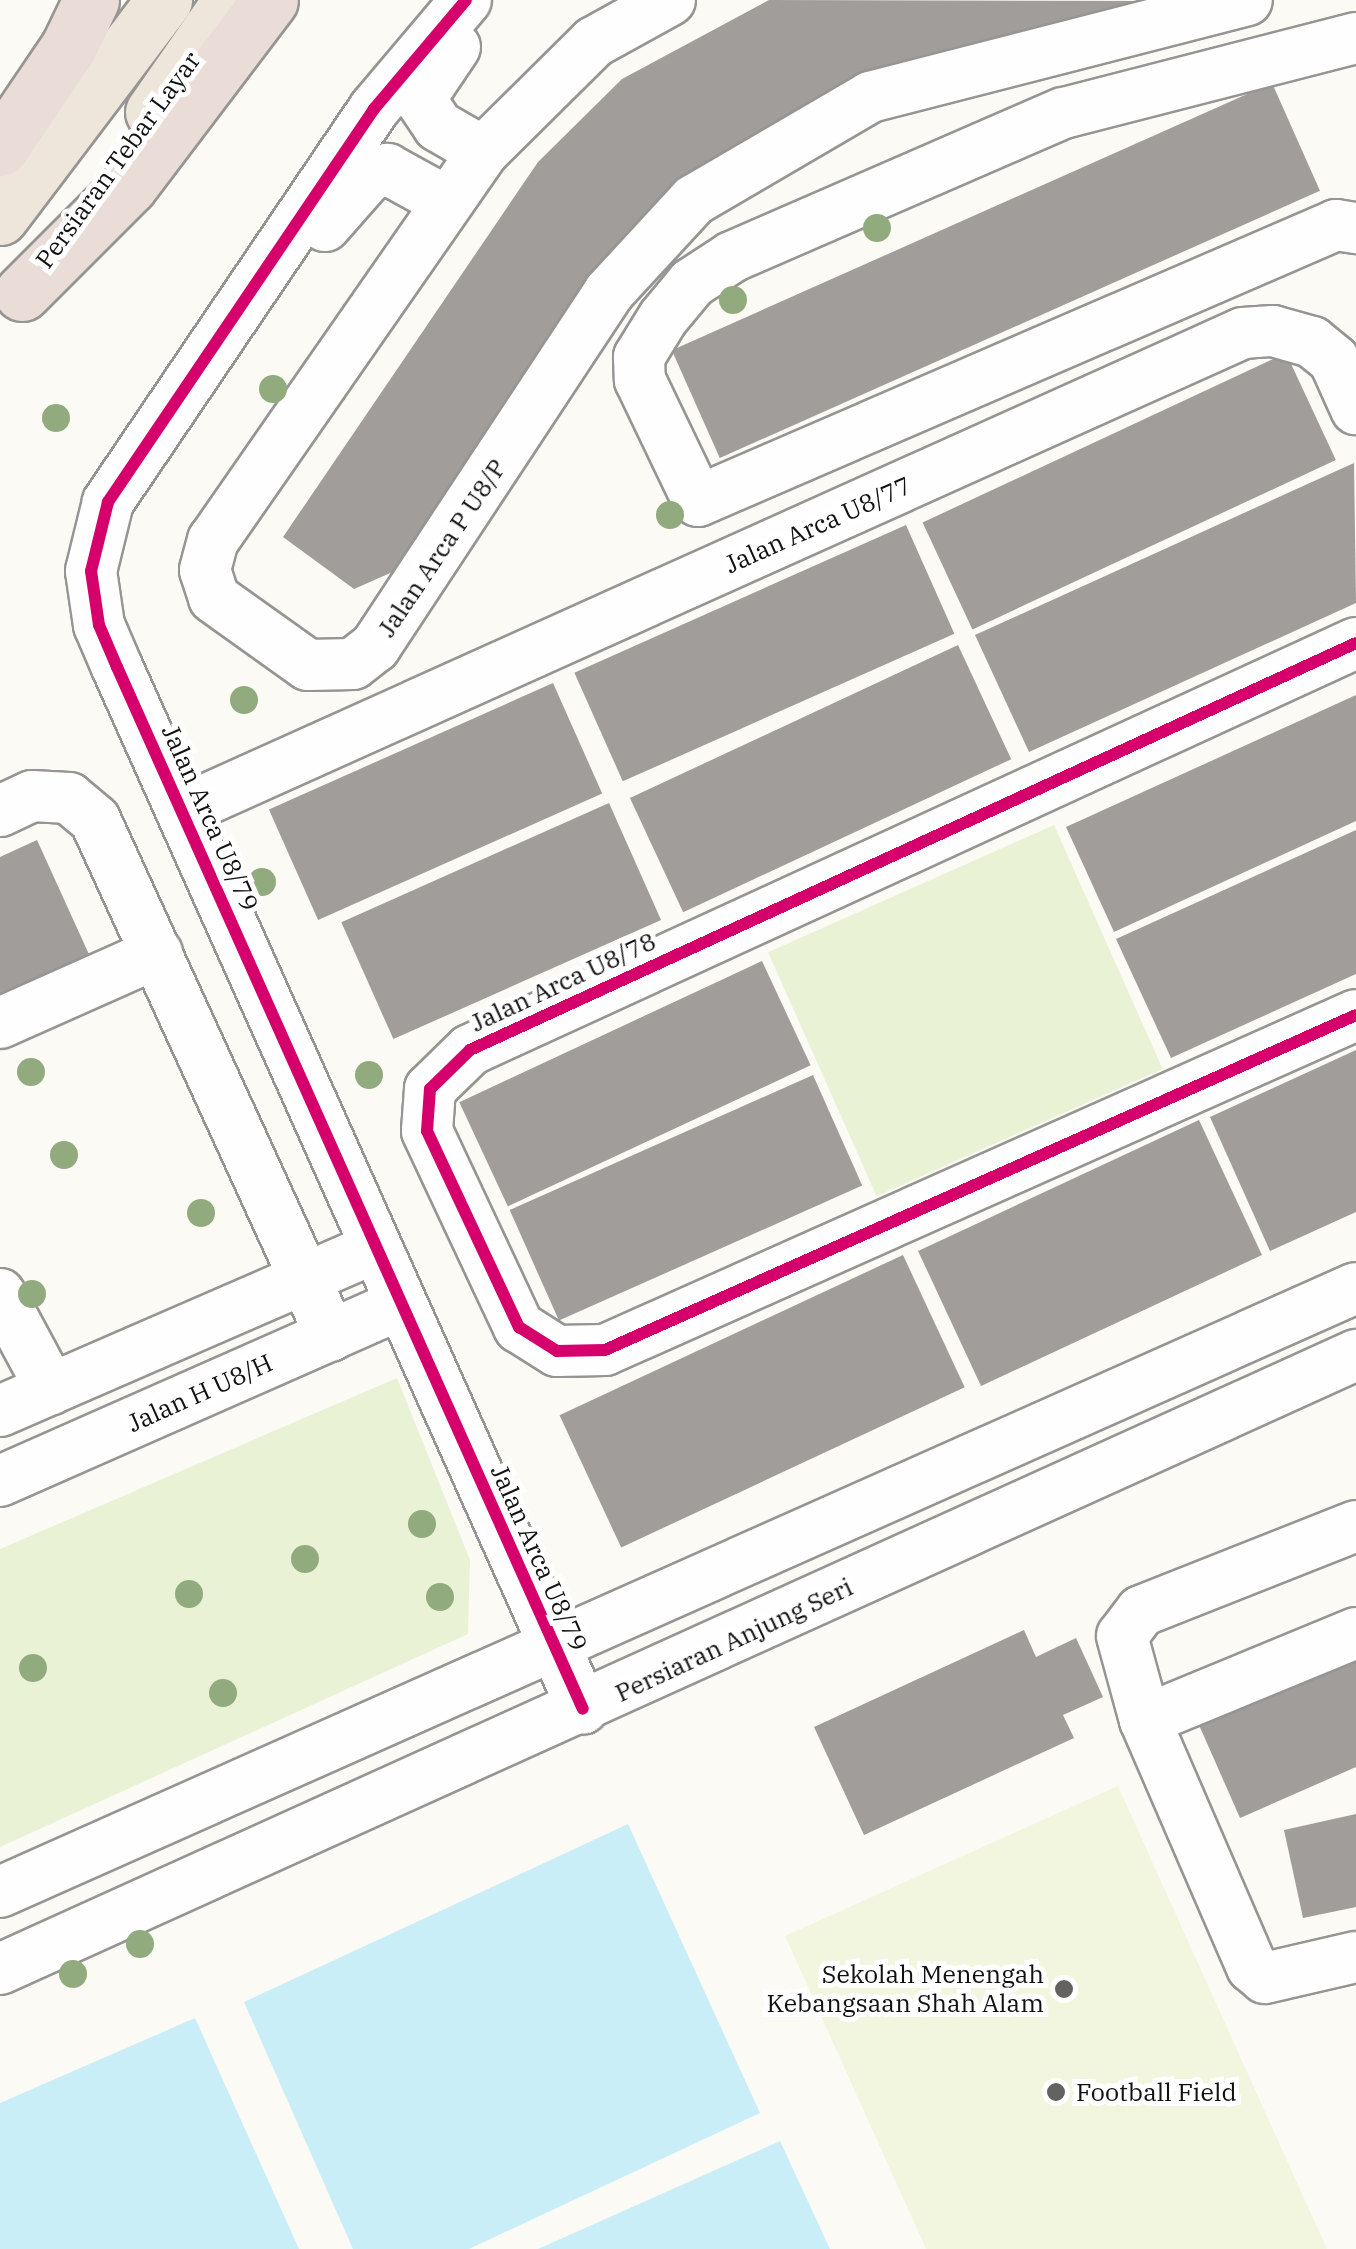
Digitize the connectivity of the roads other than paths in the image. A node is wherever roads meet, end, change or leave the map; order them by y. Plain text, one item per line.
1 (91, 0) edge
2 (164, 0) edge
3 (231, 0) edge
4 (270, 0) edge
5 (466, 0) edge
6 (499, 0) edge
7 (670, 0) edge
8 (1246, 0) edge
9 (1356, 38) edge
10 (374, 110) junction
11 (0, 148) edge
12 (465, 176) junction
13 (0, 217) edge
14 (1356, 228) edge
15 (242, 300) junction
16 (11, 305) edge
17 (1356, 409) edge
18 (1356, 643) edge
19 (182, 810) junction
20 (0, 811) edge
21 (157, 952) junction
22 (1356, 1015) edge
23 (0, 1023) edge
24 (375, 1248) junction
25 (306, 1278) junction
26 (1356, 1288) edge
27 (0, 1294) edge
28 (400, 1304) junction
29 (331, 1336) junction
30 (1356, 1355) edge
31 (51, 1389) junction
32 (0, 1411) edge
33 (0, 1480) edge
34 (1356, 1526) edge
35 (1356, 1633) edge
36 (553, 1644) junction
37 (582, 1709) junction
38 (1144, 1720) junction
39 (0, 1892) edge
40 (1356, 1957) edge
41 (0, 1969) edge

1 - 11 highway
2 - 13 main road
3 - 16 main road, Persiaran Tebar Layar
4 - 16 highway
5 - 10 street, Jalan Arca U8/79
6 - 12 street
7 - 12 street, Jalan Arca P U8/P
8 - 12 street, Jalan Arca P U8/P
9 - 14 street
10 - 12 street
10 - 15 street, Jalan Arca U8/79
12 - 15 street
15 - 19 street, Jalan Arca U8/79
17 - 19 street, Jalan Arca U8/77
18 - 22 street, Jalan Arca U8/78
19 - 24 street, Jalan Arca U8/79
20 - 21 street
21 - 23 street
21 - 25 street
24 - 25 street
24 - 28 street, Jalan Arca U8/79
25 - 29 street
25 - 31 street
26 - 36 street
27 - 31 street
28 - 29 street, Jalan H U8/H
28 - 36 street, Jalan Arca U8/79
29 - 33 street, Jalan H U8/H
30 - 37 street, Persiaran Anjung Seri
31 - 32 street
34 - 38 street
35 - 38 street
36 - 37 street, Jalan Arca U8/79
36 - 39 street
37 - 41 street, Persiaran Anjung Seri
38 - 40 street

